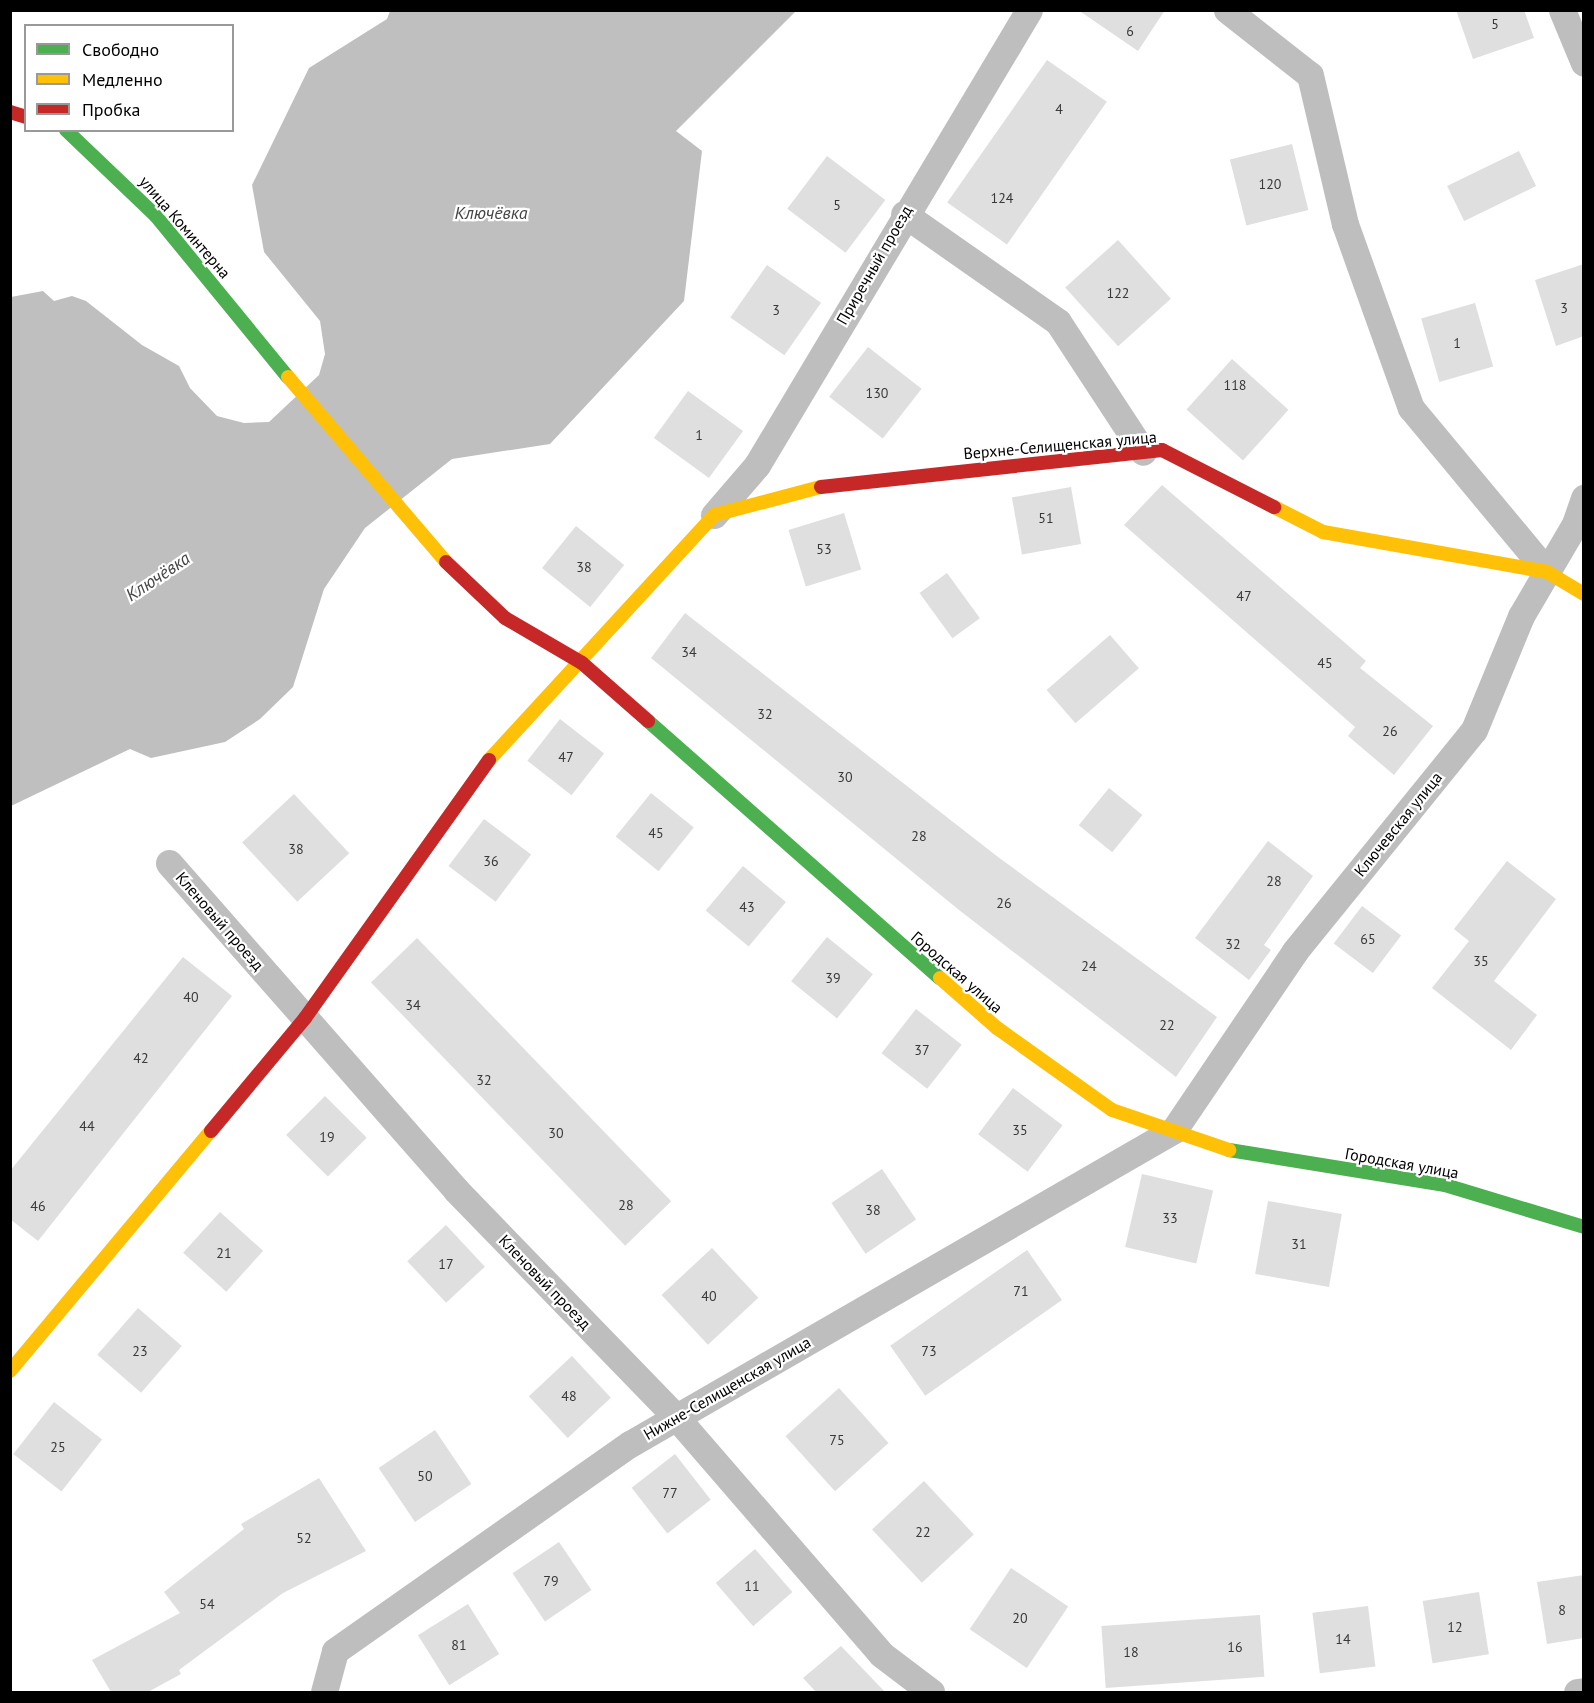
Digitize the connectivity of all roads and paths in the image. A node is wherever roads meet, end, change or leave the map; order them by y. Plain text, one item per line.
1 (1029, 10) edge
2 (1227, 10) edge
3 (1562, 10) edge
4 (1584, 63) edge
5 (70, 132) edge
6 (904, 214) junction
7 (1143, 452) junction
8 (1584, 498) edge
9 (714, 515) junction
10 (418, 535) joint
11 (1547, 572) junction
12 (1584, 594) edge
13 (582, 663) junction
14 (169, 863) dead end
15 (305, 1018) junction
16 (1174, 1130) junction
17 (1584, 1227) edge
18 (10, 1371) edge
19 (676, 1417) junction
20 (1584, 1691) edge
21 (324, 1692) edge
22 (931, 1692) edge
23 (1577, 1692) edge

1 - 6 street, Приречный проезд
2 - 11 street
3 - 4 street
5 - 10 street, улица Коминтерна
6 - 7 street
6 - 9 street, Приречный проезд
7 - 9 street, Верхне-Селищенская улица
7 - 11 street, Верхне-Селищенская улица
8 - 11 street, Ключевская улица
9 - 13 street
10 - 13 street, Городская улица
11 - 12 street, Верхне-Селищенская улица
11 - 16 street, Ключевская улица
13 - 15 street
13 - 16 street, Городская улица
14 - 15 street, Кленовый проезд
15 - 18 street
15 - 19 street, Кленовый проезд
16 - 17 street, Городская улица
16 - 19 street, Нижне-Селищенская улица
19 - 21 street, Нижне-Селищенская улица
19 - 22 street, Кленовый проезд
20 - 23 street

